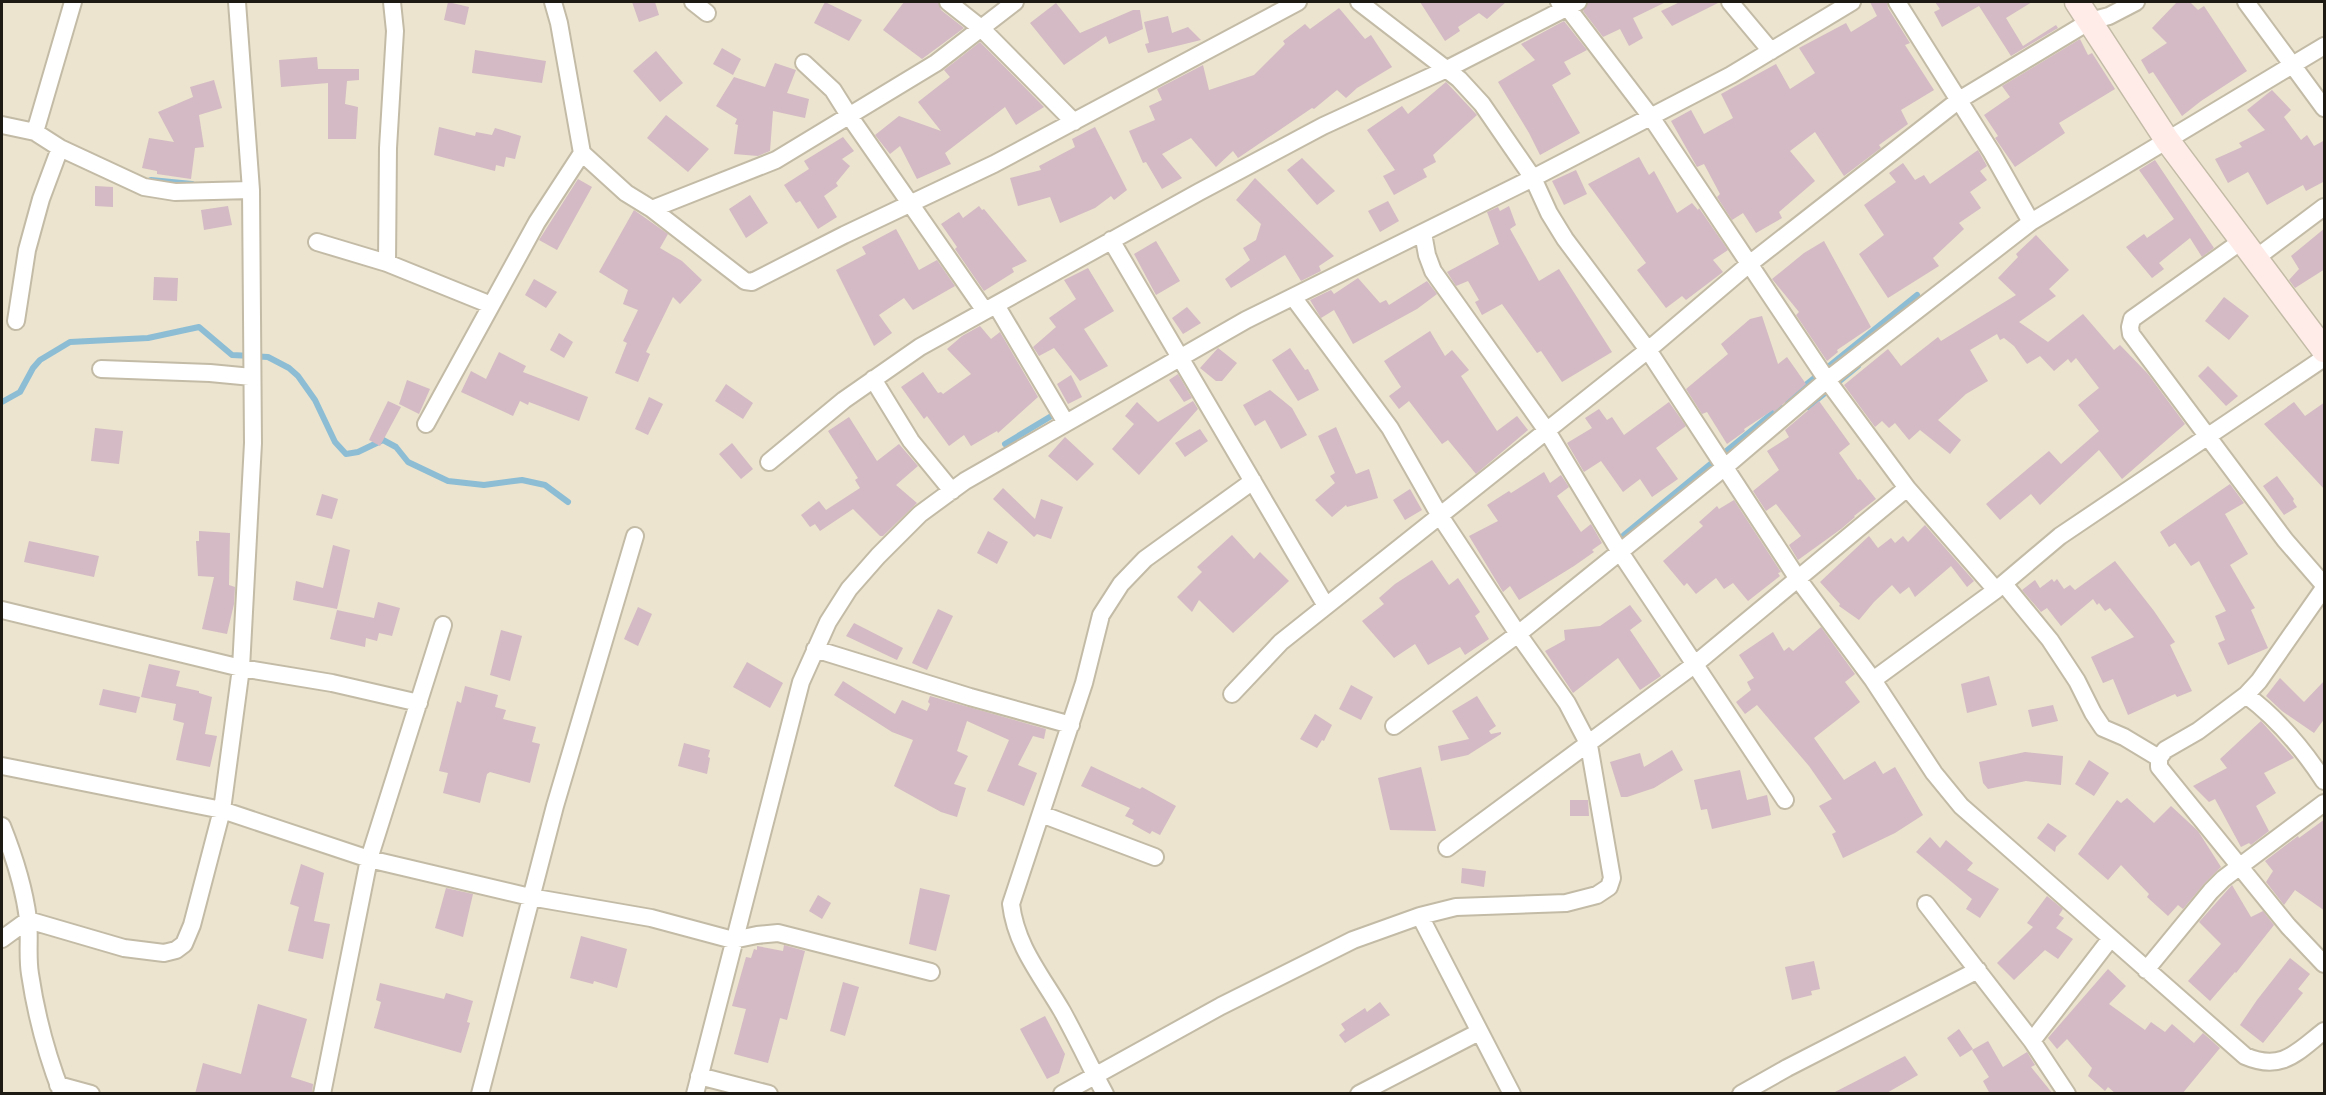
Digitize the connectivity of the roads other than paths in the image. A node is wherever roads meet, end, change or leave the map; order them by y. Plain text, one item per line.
1 (73, 2) edge
2 (237, 2) edge
3 (392, 2) edge
4 (553, 2) edge
5 (693, 2) edge
6 (948, 2) edge
7 (1015, 2) edge
8 (1298, 2) edge
9 (1359, 2) edge
10 (1731, 2) edge
11 (1852, 2) edge
12 (1897, 2) edge
13 (2136, 2) edge
14 (2246, 2) edge
15 (1568, 4) edge
16 (2083, 11) edge
17 (708, 13) dead end
18 (981, 28) junction
19 (2325, 46) edge
20 (1771, 51) junction
21 (804, 63) dead end
22 (2292, 65) junction
23 (1447, 69) junction
24 (1959, 100) junction
25 (2325, 108) edge
26 (850, 117) junction
27 (1651, 117) junction
28 (1074, 122) junction
29 (2, 125) edge
30 (35, 132) junction
31 (2167, 140) junction
32 (60, 148) junction
33 (582, 153) junction
34 (1533, 178) junction
35 (251, 190) junction
36 (910, 204) junction
37 (2325, 207) edge
38 (652, 209) junction
39 (2031, 222) junction
40 (1423, 233) junction
41 (1111, 240) junction
42 (317, 242) dead end
43 (2249, 249) junction
44 (387, 263) junction
45 (1748, 264) junction
46 (1293, 297) junction
47 (491, 305) junction
48 (991, 308) junction
49 (16, 321) dead end
50 (1648, 350) junction
51 (2325, 350) edge
52 (1181, 357) junction
53 (2325, 358) edge
54 (101, 369) dead end
55 (252, 377) junction
56 (873, 379) junction
57 (1827, 380) junction
58 (1066, 423) junction
59 (426, 424) dead end
60 (1546, 431) junction
61 (2208, 437) junction
62 (769, 462) dead end
63 (1725, 467) junction
64 (1253, 481) junction
65 (1907, 488) junction
66 (952, 491) junction
67 (1440, 516) junction
68 (635, 536) dead end
69 (1620, 552) junction
70 (1798, 579) junction
71 (2325, 586) edge
72 (2000, 587) junction
73 (1326, 606) junction
74 (2, 610) edge
75 (443, 625) dead end
76 (1518, 634) junction
77 (816, 650) junction
78 (1694, 665) junction
79 (241, 668) junction
80 (1872, 680) junction
81 (1232, 694) dead end
82 (2246, 695) junction
83 (419, 703) junction
84 (1071, 725) junction
85 (1394, 726) dead end
86 (1590, 745) junction
87 (2159, 758) junction
88 (2, 766) edge
89 (2325, 781) edge
90 (1785, 800) dead end
91 (2325, 803) edge
92 (222, 810) junction
93 (1041, 814) junction
94 (2, 826) edge
95 (1447, 848) dead end
96 (1155, 857) dead end
97 (369, 859) junction
98 (2239, 867) junction
99 (530, 897) junction
100 (1926, 904) dead end
101 (1420, 916) junction
102 (28, 920) junction
103 (2111, 938) junction
104 (2, 939) edge
105 (733, 940) junction
106 (2325, 964) edge
107 (1978, 970) junction
108 (2146, 970) junction
109 (932, 972) dead end
110 (2325, 1031) edge
111 (1479, 1032) junction
112 (2032, 1041) junction
113 (699, 1076) junction
114 (1095, 1076) junction
115 (60, 1089) edge
116 (91, 1094) edge
117 (322, 1094) edge
118 (480, 1094) edge
119 (695, 1094) edge
120 (769, 1094) edge
121 (1062, 1094) edge
122 (1105, 1094) edge
123 (1359, 1094) edge
124 (1512, 1094) edge
125 (1741, 1094) edge
126 (2067, 1094) edge

1 - 30 street
2 - 35 street
3 - 44 street
4 - 33 street
5 - 17 street
6 - 18 street
7 - 18 street
8 - 28 street
9 - 23 street
10 - 20 street
11 - 20 street
12 - 24 street
13 - 16 street
14 - 22 street
15 - 23 street
15 - 27 street
16 - 24 street
16 - 31 main road
18 - 26 street
18 - 28 street
19 - 22 street
20 - 27 street
21 - 26 street
22 - 25 street
22 - 31 street
23 - 34 street
23 - 41 street
24 - 39 street
24 - 45 street
26 - 36 street
26 - 38 street
27 - 34 street
27 - 45 street
28 - 36 street
29 - 30 street
30 - 32 street
31 - 39 street
31 - 43 main road
32 - 35 street
32 - 49 street
33 - 38 street
33 - 47 street
34 - 40 street
34 - 50 street
35 - 55 street
36 - 38 street
36 - 48 street
37 - 43 street
39 - 57 street
40 - 46 street
40 - 60 street
41 - 48 street
41 - 52 street
42 - 44 street
43 - 51 main road
43 - 61 street
44 - 47 street
45 - 50 street
45 - 57 street
46 - 52 street
46 - 67 street
47 - 59 street
48 - 56 street
48 - 58 street
50 - 60 street
50 - 63 street
52 - 58 street
52 - 64 street
53 - 61 street
54 - 55 street
55 - 79 street
56 - 62 street
56 - 66 street
57 - 63 street
57 - 65 street
58 - 66 street
60 - 67 street
60 - 69 street
61 - 71 street
61 - 72 street
63 - 69 street
63 - 70 street
64 - 73 street
64 - 84 street
65 - 70 street
65 - 72 street
66 - 77 street
67 - 73 street
67 - 76 street
68 - 99 street
69 - 76 street
69 - 78 street
70 - 78 street
70 - 80 street
71 - 82 street
72 - 80 street
72 - 87 street
73 - 81 street
74 - 79 street
75 - 83 street
76 - 85 street
76 - 86 street
77 - 84 street
77 - 105 street
78 - 86 street
78 - 90 street
79 - 83 street
79 - 92 street
80 - 103 street
82 - 87 street
82 - 89 street
83 - 97 street
84 - 93 street
86 - 95 street
86 - 101 street
87 - 98 street
88 - 92 street
91 - 98 street
92 - 97 street
92 - 102 street
93 - 96 street
93 - 114 street
94 - 102 street
97 - 99 street
97 - 117 street
98 - 106 street
98 - 108 street
99 - 105 street
99 - 118 street
100 - 107 street
101 - 111 street
101 - 114 street
102 - 104 street
102 - 115 street
103 - 108 street
103 - 112 street
105 - 109 street
105 - 113 street
107 - 112 street
107 - 125 street
108 - 110 street
111 - 123 street
111 - 124 street
112 - 126 street
113 - 119 street
113 - 120 street
114 - 121 street
114 - 122 street
115 - 116 street

